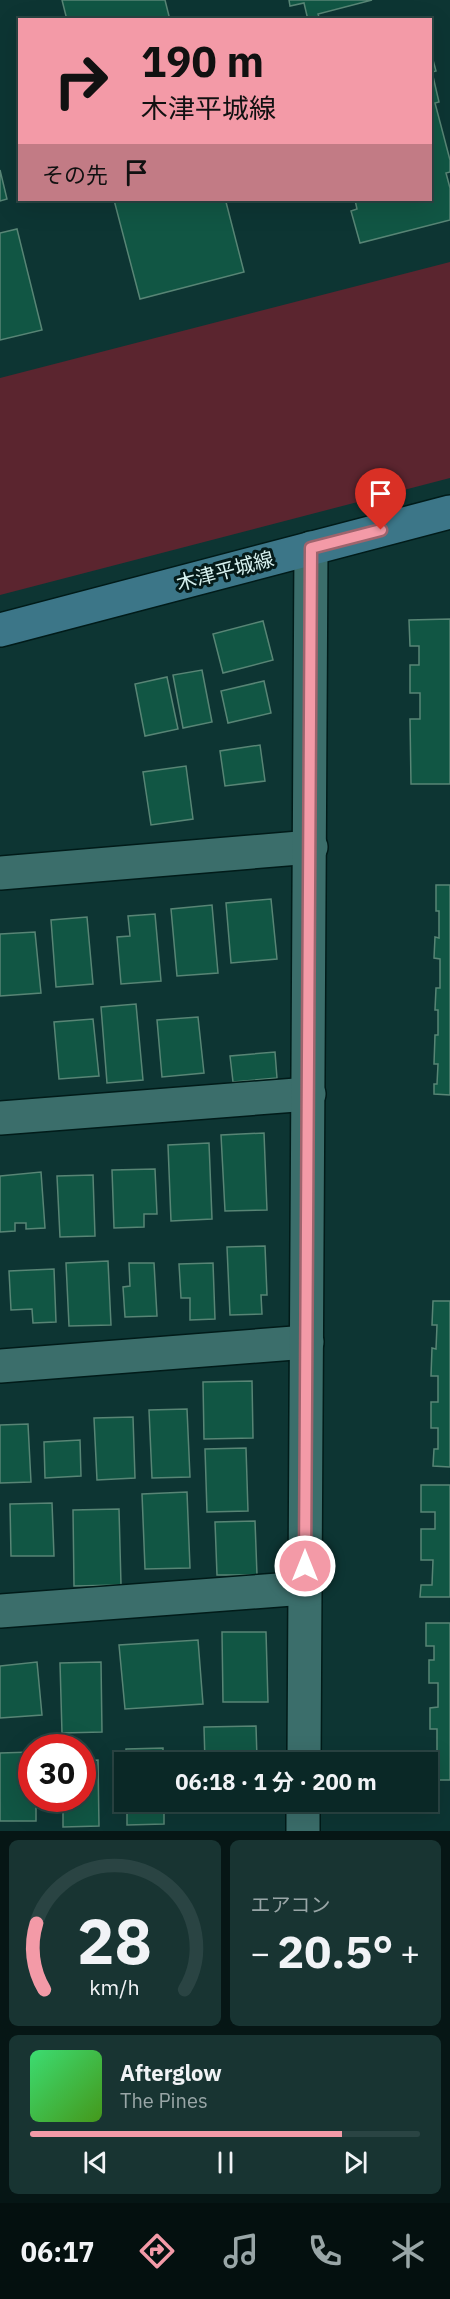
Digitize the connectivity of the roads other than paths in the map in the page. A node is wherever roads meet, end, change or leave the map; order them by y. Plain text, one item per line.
1 (450, 512) edge
2 (311, 548) junction
3 (0, 630) edge
4 (310, 847) junction
5 (0, 873) edge
6 (309, 1094) junction
7 (0, 1118) edge
8 (307, 1342) junction
9 (0, 1366) edge
10 (305, 1588) junction
11 (0, 1611) edge
12 (304, 1752) edge
13 (303, 1812) edge
14 (303, 1831) edge

1 - 2 main road, 木津平城線
2 - 3 main road, 木津平城線
2 - 4 street
4 - 5 street
4 - 6 street
6 - 7 street
6 - 8 street
8 - 9 street
8 - 10 street
10 - 11 street
10 - 12 street
13 - 14 street

